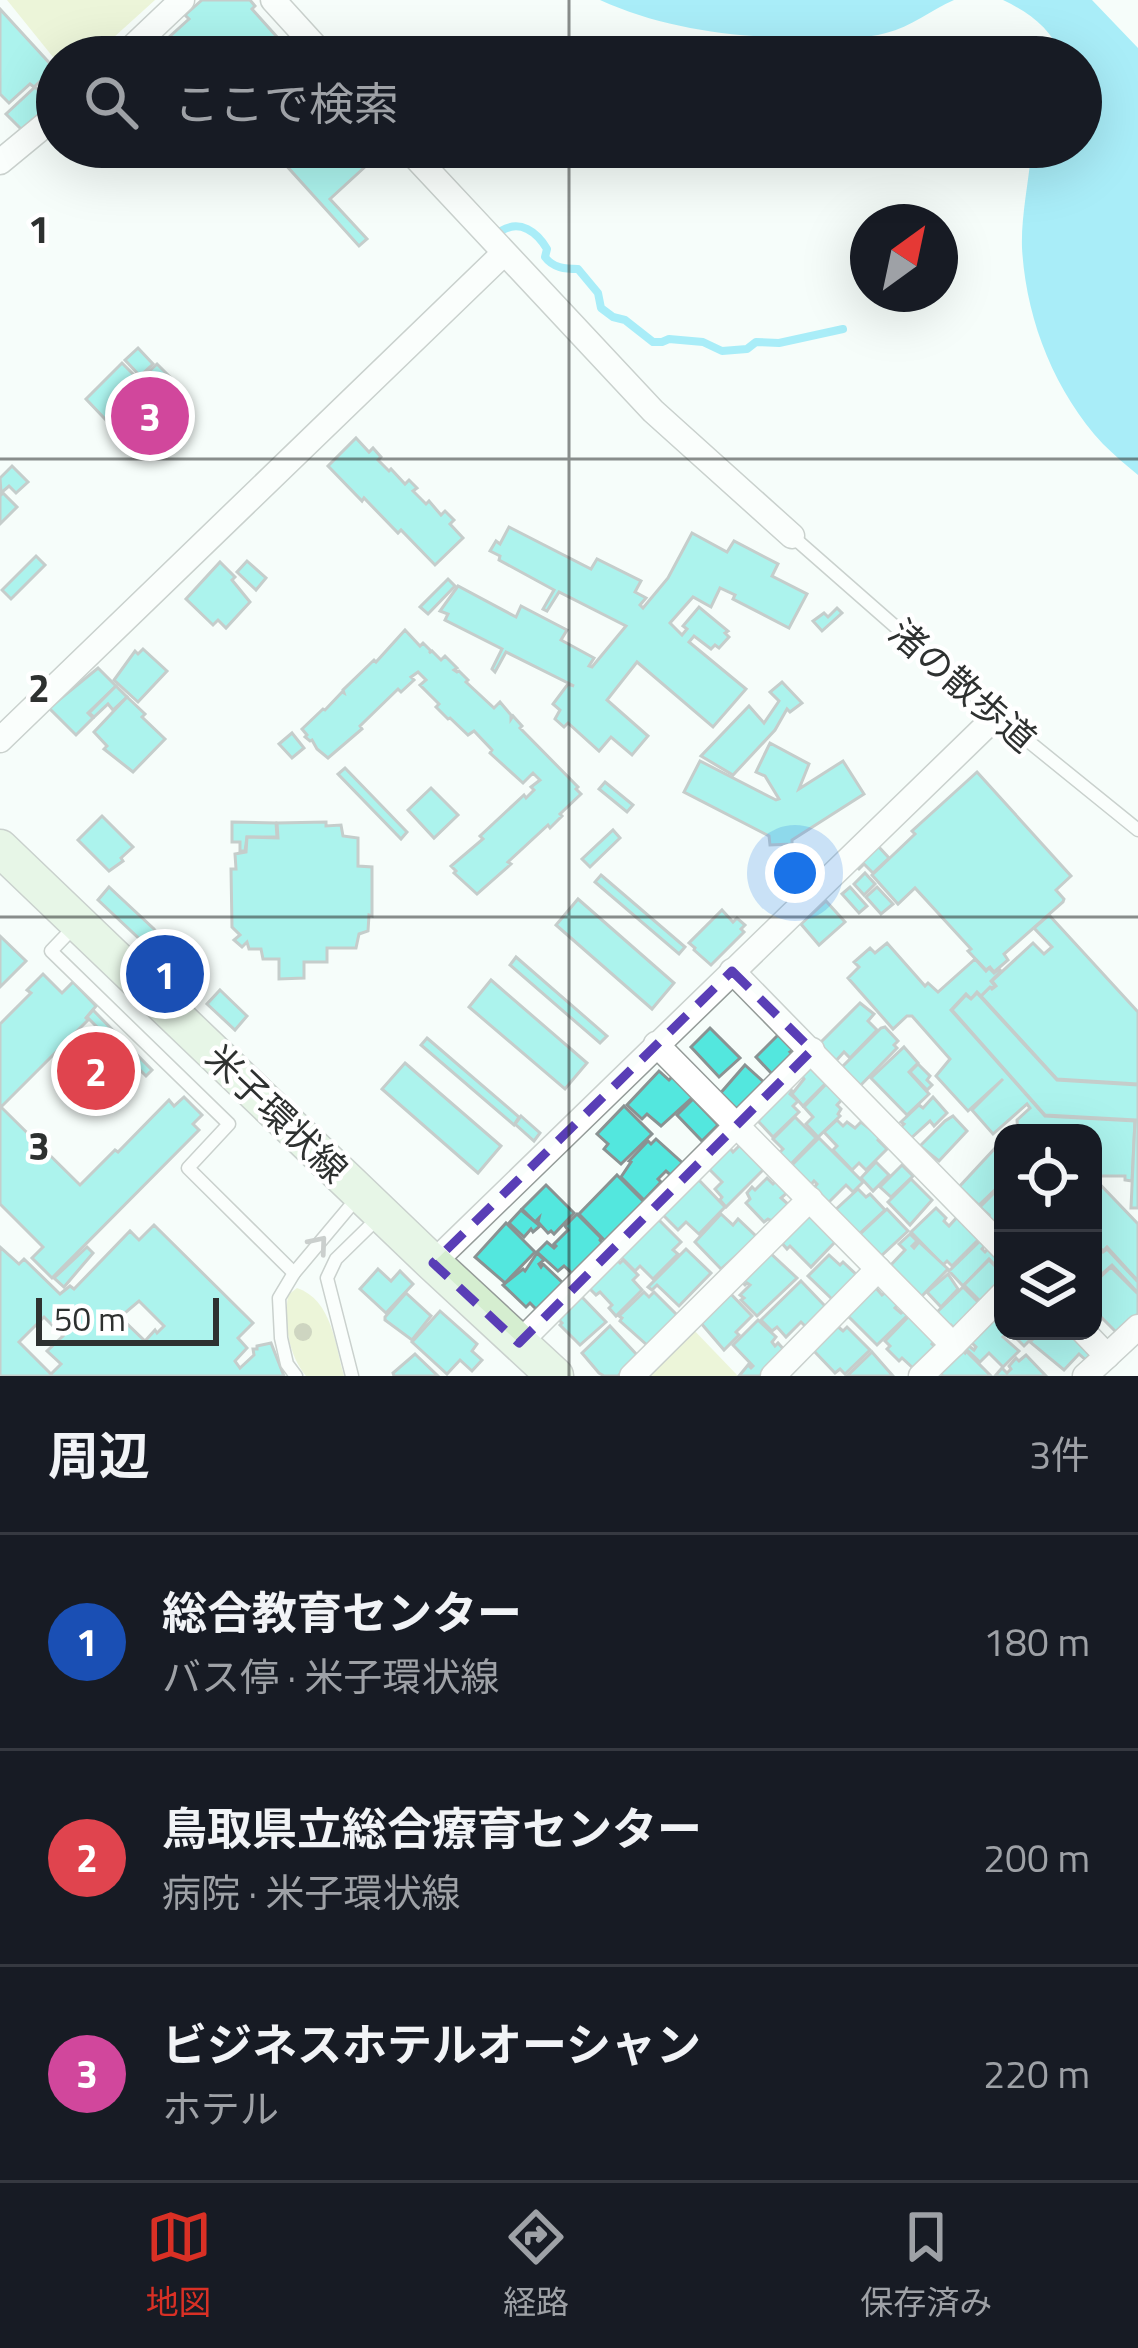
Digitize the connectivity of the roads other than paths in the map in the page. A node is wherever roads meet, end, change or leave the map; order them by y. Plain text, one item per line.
1 (182, 0) edge
2 (273, 0) edge
3 (144, 36) edge
4 (306, 36) edge
5 (36, 132) edge
6 (0, 162) edge
7 (425, 168) edge
8 (503, 254) junction
9 (792, 536) joint
10 (991, 721) junction
11 (0, 740) edge
12 (1138, 830) edge
13 (0, 848) edge
14 (79, 922) junction
15 (733, 971) junction
16 (656, 1044) junction
17 (812, 1050) junction
18 (738, 1125) junction
19 (810, 1199) junction
20 (372, 1204) junction
21 (994, 1239) edge
22 (433, 1263) junction
23 (878, 1269) junction
24 (294, 1273) junction
25 (994, 1303) edge
26 (1138, 1327) edge
27 (1092, 1340) edge
28 (952, 1345) junction
29 (1107, 1355) junction
30 (531, 1362) edge
31 (296, 1376) edge
32 (352, 1376) edge
33 (632, 1376) edge
34 (773, 1376) edge
35 (921, 1376) edge
36 (1085, 1376) edge

1 - 3 street
2 - 4 street
5 - 6 street
7 - 8 street
8 - 9 street
8 - 11 street
9 - 10 lane, 渚の散歩道
10 - 12 lane, 渚の散歩道
10 - 15 street
13 - 14 main road, 米子環状線
14 - 20 main road, 米子環状線
14 - 24 lane
15 - 16 street
15 - 17 street
16 - 18 street
16 - 22 street
17 - 18 street
17 - 21 street
18 - 19 street
18 - 30 street
19 - 23 street
19 - 33 street
20 - 22 main road, 米子環状線
24 -> 20 lane
20 - 32 lane
22 - 30 main road, 米子環状線
23 - 28 street
23 - 34 street
24 - 31 lane
25 - 28 street
26 - 29 street
27 - 29 street
28 - 35 street
29 - 36 street

